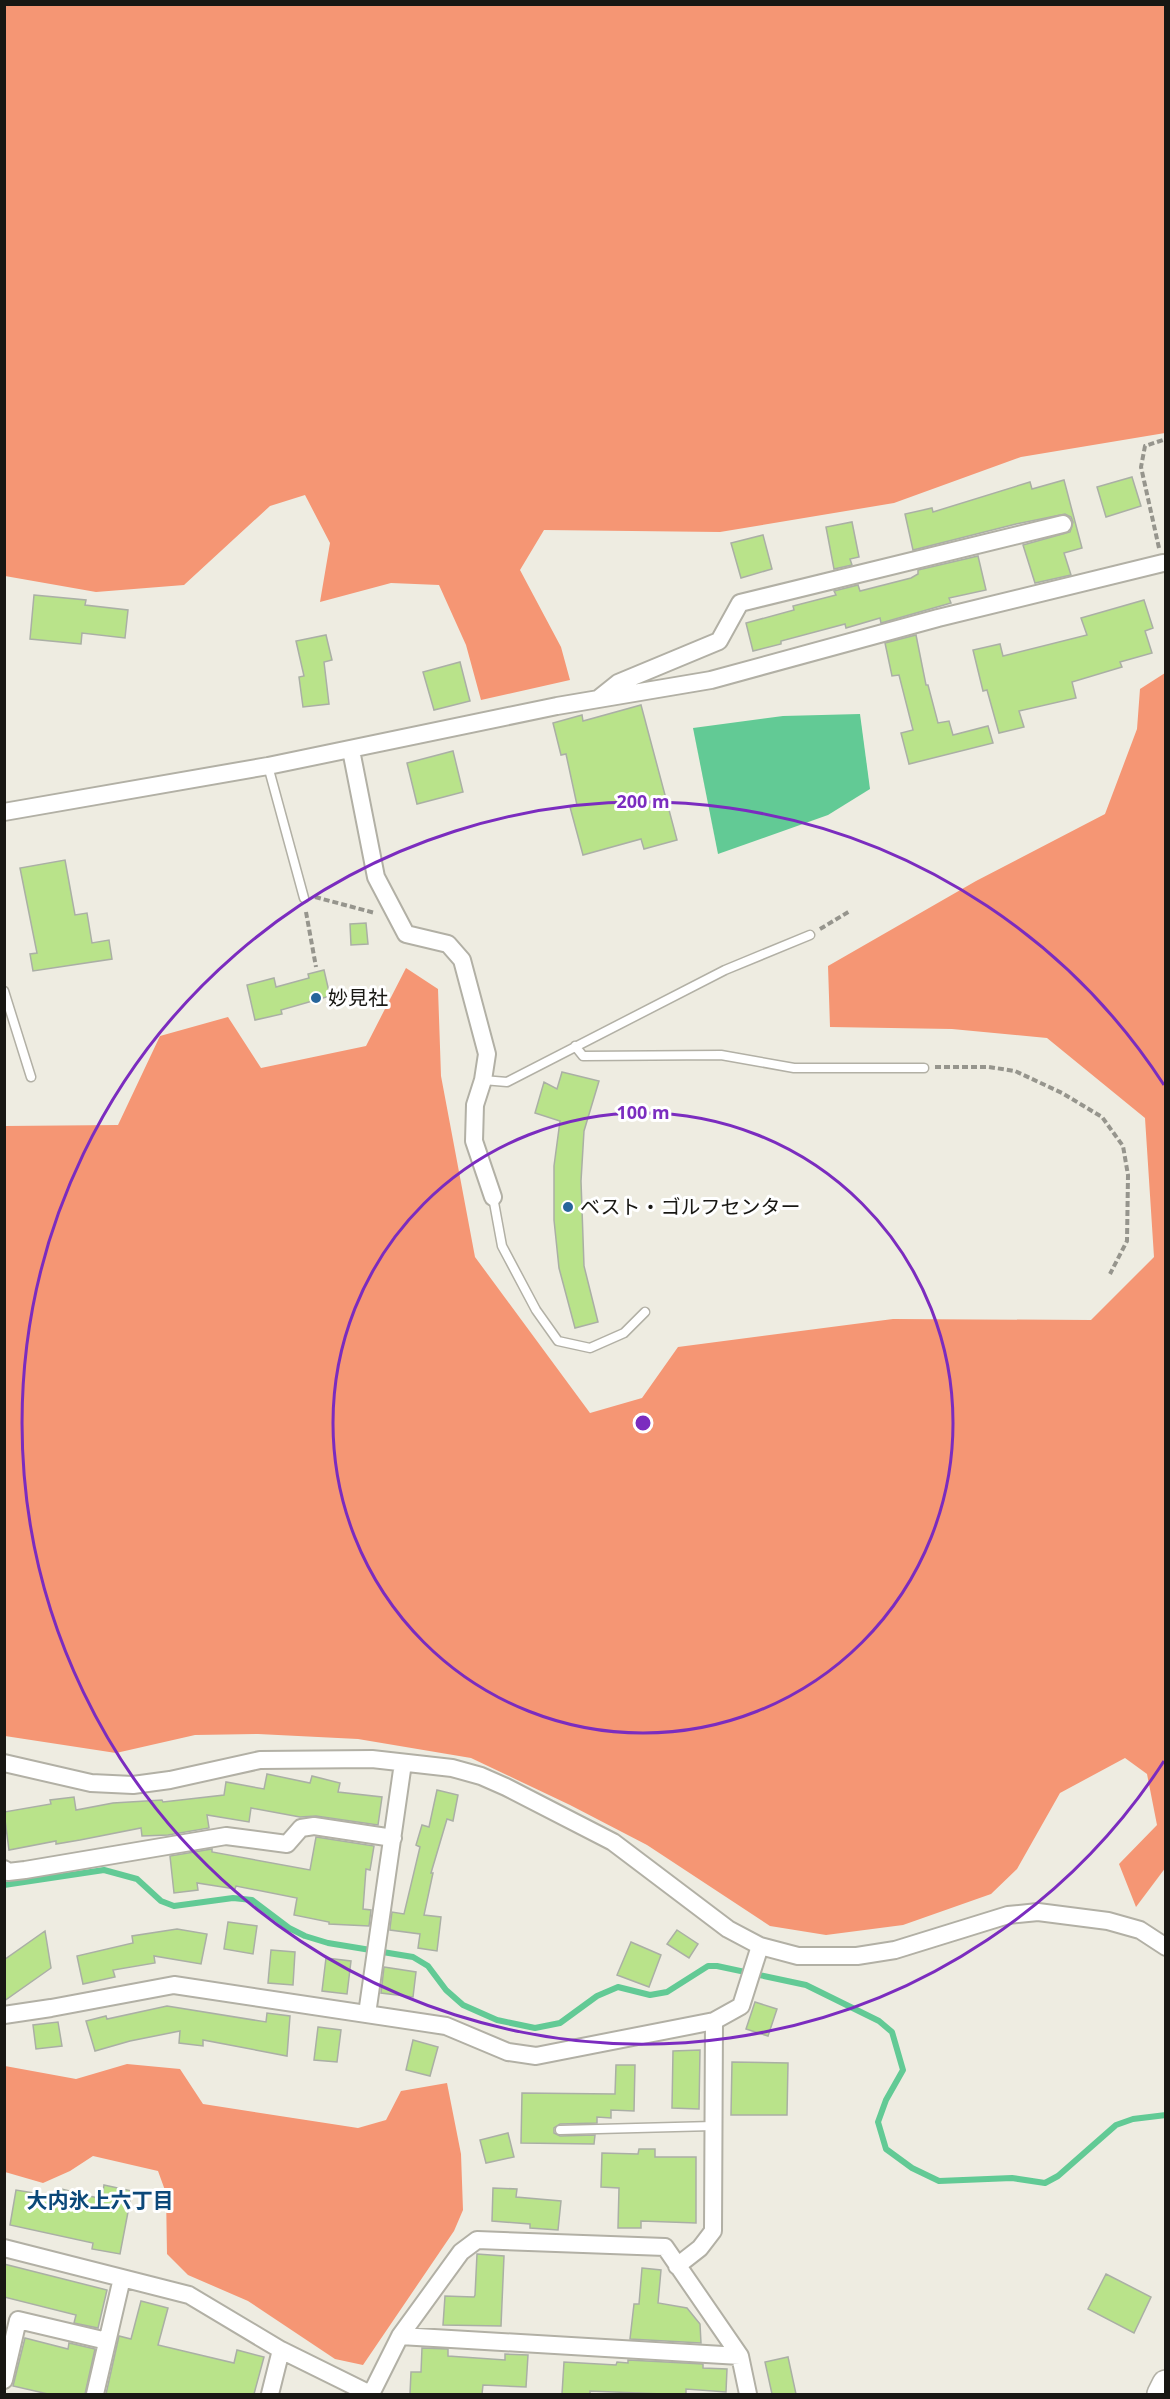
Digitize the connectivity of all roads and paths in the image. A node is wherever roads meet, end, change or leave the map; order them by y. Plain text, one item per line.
1 (1166, 439) edge
2 (1063, 524) dead end
3 (1162, 563) joint
4 (598, 699) junction
5 (351, 750) junction
6 (268, 766) junction
7 (4, 812) edge
8 (304, 898) junction
9 (850, 911) dead end
10 (397, 915) junction
11 (810, 935) joint
12 (316, 967) dead end
13 (4, 991) edge
14 (575, 1046) junction
15 (924, 1068) joint
16 (31, 1077) dead end
17 (483, 1080) junction
18 (494, 1197) joint
19 (1110, 1274) dead end
20 (645, 1312) dead end
21 (4, 1763) edge
22 (403, 1763) junction
23 (393, 1838) junction
24 (4, 1869) edge
25 (760, 1946) junction
26 (1166, 1947) edge
27 (4, 2014) edge
28 (367, 2014) junction
29 (714, 2021) junction
30 (713, 2126) junction
31 (560, 2130) dead end
32 (4, 2248) edge
33 (677, 2266) junction
34 (122, 2278) junction
35 (400, 2336) junction
36 (107, 2341) junction
37 (281, 2350) junction
38 (740, 2356) junction
39 (4, 2380) edge
40 (1166, 2384) edge
41 (95, 2394) edge
42 (270, 2394) edge
43 (371, 2394) edge
44 (748, 2394) edge
45 (1161, 2394) edge

1 - 3 path
2 - 4 street
3 - 4 street
4 - 5 street
5 - 6 street
5 - 10 street
6 - 7 street
6 - 8 lane
8 - 10 path
8 - 12 path
9 - 11 path
10 - 17 street
11 - 14 lane
13 - 16 lane
14 - 15 lane
14 - 17 lane
15 - 19 path
17 - 18 street
18 - 20 lane
21 - 22 street
22 - 23 street
22 - 25 street
23 - 24 street
23 - 28 street
25 - 26 street
25 - 29 street
27 - 28 street
28 - 29 street
29 - 30 street
30 - 31 lane
30 - 33 street
32 - 34 street
33 - 35 street
33 - 38 street
34 - 36 street
34 - 37 street
35 - 38 street
35 - 43 street
36 - 39 street
36 - 41 street
37 - 42 street
37 - 43 street
38 - 44 street
40 - 45 highway

